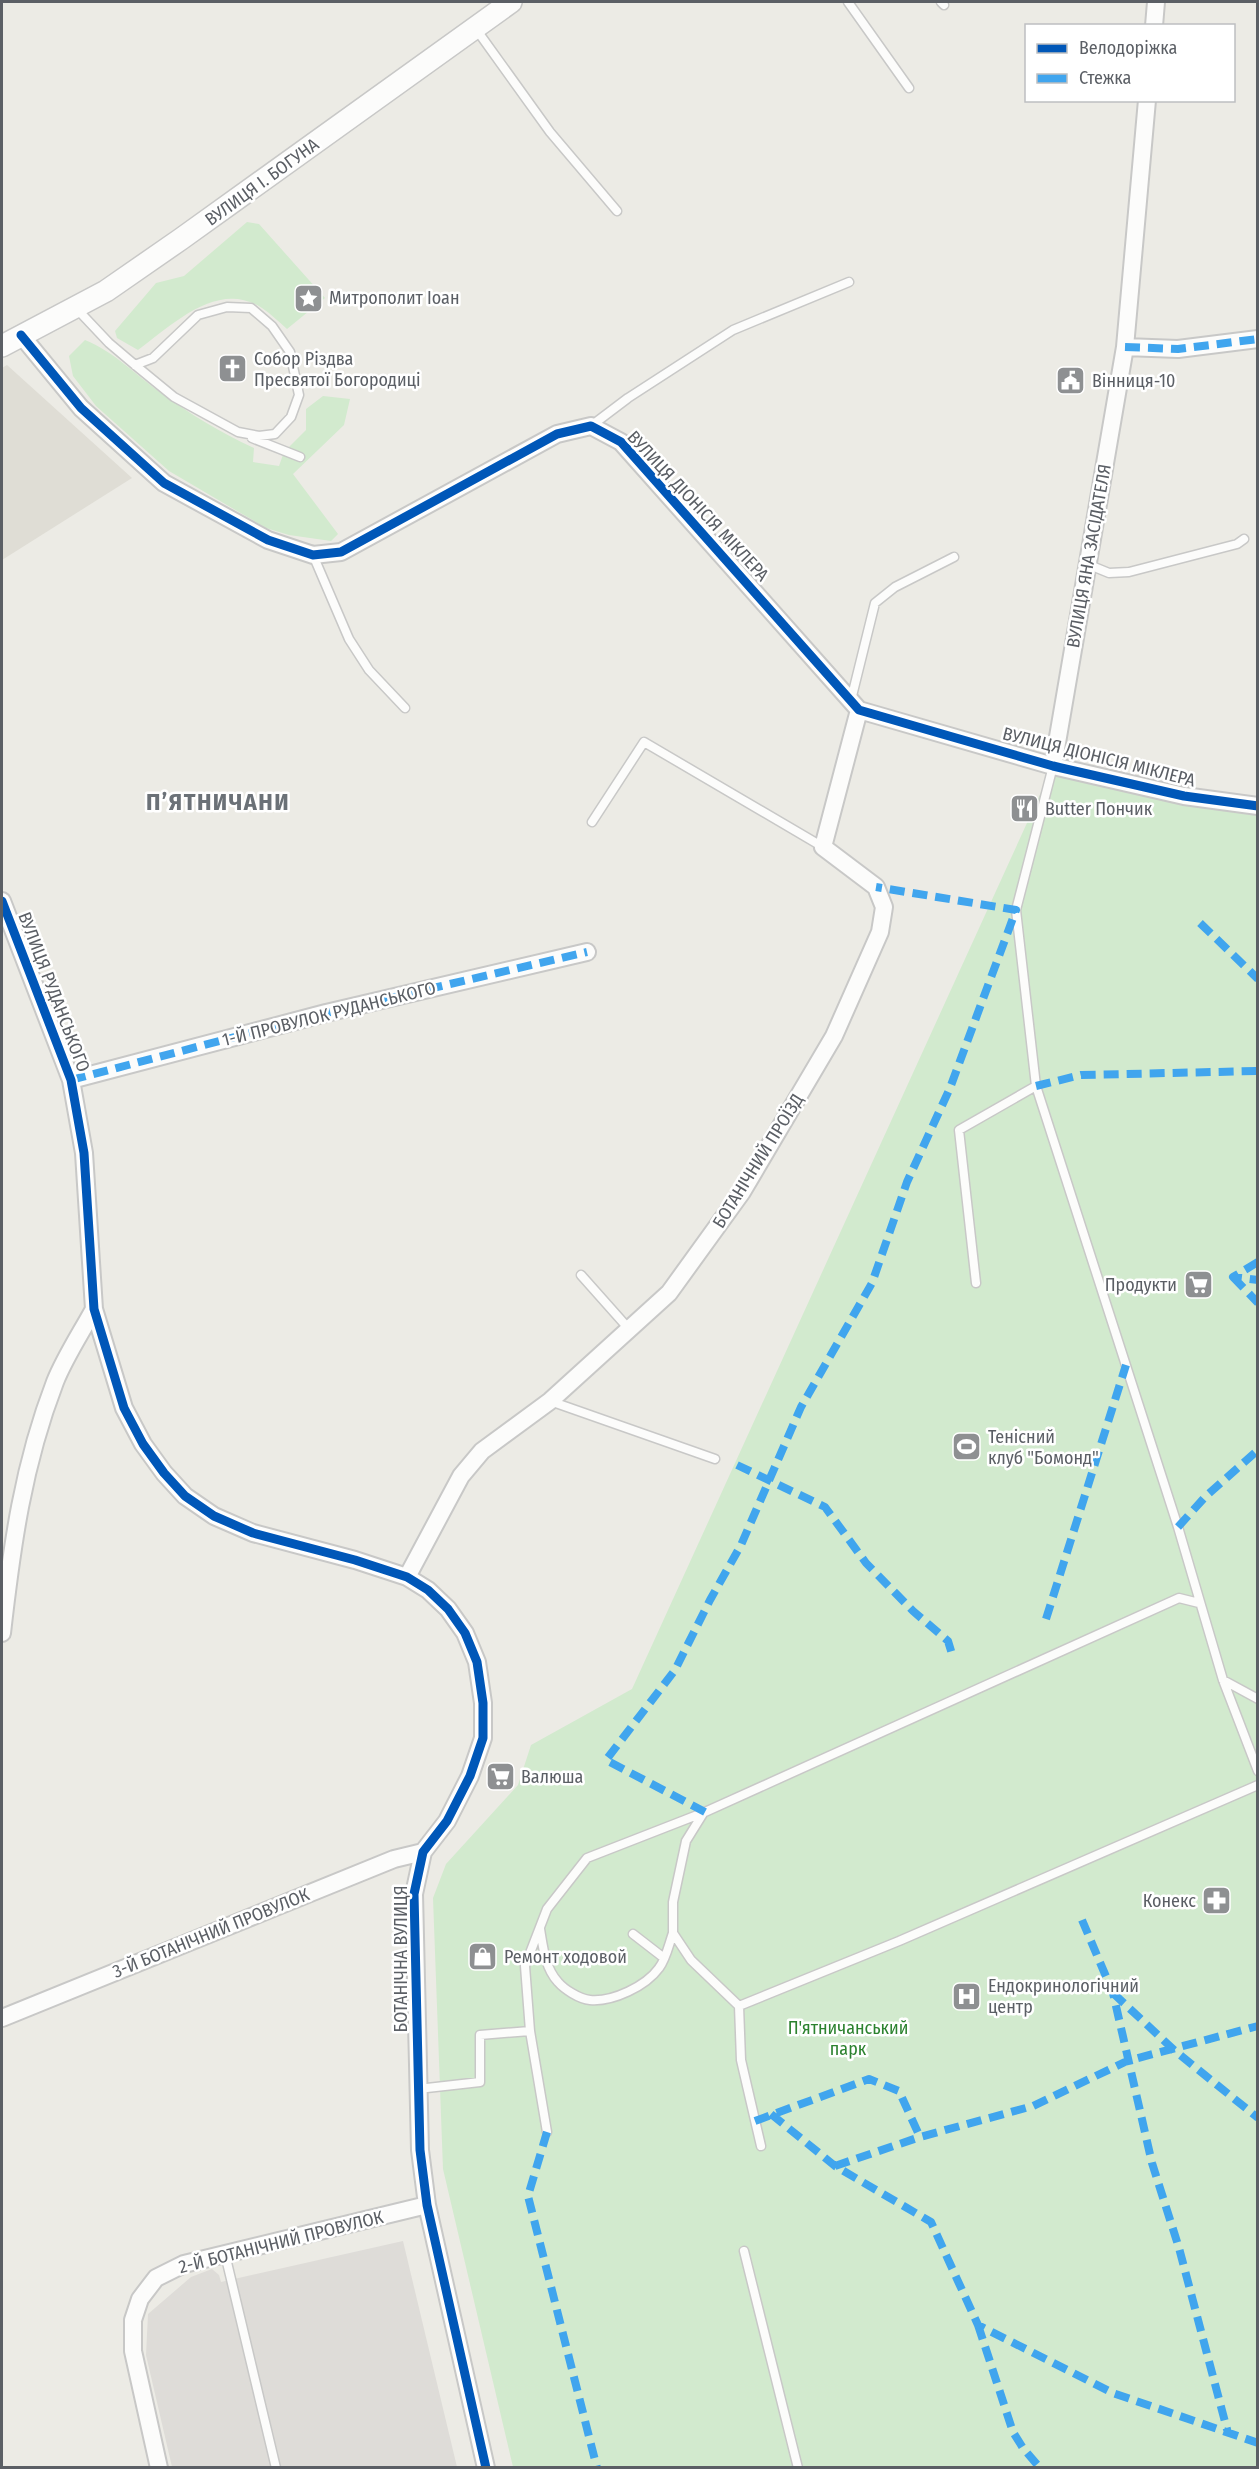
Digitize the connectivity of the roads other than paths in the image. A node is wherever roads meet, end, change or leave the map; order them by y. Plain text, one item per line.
1 (511, 2) edge
2 (848, 2) edge
3 (1156, 2) edge
4 (1154, 24) edge
5 (476, 28) junction
6 (909, 88) dead end
7 (1147, 102) edge
8 (617, 211) dead end
9 (849, 282) dead end
10 (75, 307) junction
11 (8, 339) edge
12 (1257, 339) edge
13 (1125, 347) junction
14 (135, 365) junction
15 (591, 426) junction
16 (238, 432) junction
17 (300, 457) dead end
18 (1244, 539) dead end
19 (313, 555) junction
20 (954, 557) dead end
21 (1087, 564) junction
22 (855, 705) junction
23 (405, 708) dead end
24 (1053, 766) junction
25 (1257, 806) edge
26 (592, 822) dead end
27 (823, 847) junction
28 (2, 901) edge
29 (587, 952) dead end
30 (71, 1080) junction
31 (1036, 1086) junction
32 (581, 1275) dead end
33 (976, 1283) dead end
34 (94, 1309) junction
35 (629, 1329) junction
36 (550, 1401) junction
37 (715, 1460) dead end
38 (7, 1536) edge
39 (407, 1577) junction
40 (1199, 1603) junction
41 (2, 1633) edge
42 (1223, 1680) junction
43 (1257, 1699) edge
44 (1257, 1771) edge
45 (1257, 1785) edge
46 (705, 1812) junction
47 (423, 1852) junction
48 (540, 1928) junction
49 (673, 1933) junction
50 (633, 1934) dead end
51 (664, 1958) junction
52 (739, 2006) junction
53 (2, 2018) edge
54 (531, 2031) junction
55 (418, 2089) junction
56 (547, 2132) dead end
57 (761, 2146) dead end
58 (427, 2205) junction
59 (744, 2251) dead end
60 (225, 2254) junction
61 (159, 2468) edge
62 (276, 2468) edge
63 (486, 2468) edge
64 (798, 2468) edge

1 - 5 street, ВУЛИЦЯ І. БОГУНА
2 - 6 lane
3 - 4 street
5 - 8 lane
5 - 10 street, ВУЛИЦЯ І. БОГУНА
7 - 13 street, ВУЛИЦЯ ЯНА ЗАСІДАТЕЛЯ
9 - 15 lane
10 - 11 street, ВУЛИЦЯ І. БОГУНА
10 - 14 lane
11 - 19 street
12 - 13 street
13 - 21 street, ВУЛИЦЯ ЯНА ЗАСІДАТЕЛЯ
14 - 16 lane
14 - 16 lane
15 - 19 street
15 - 22 street, ВУЛИЦЯ ДІОНІСІЯ МІКЛЕРА
16 - 17 lane
18 - 21 lane
19 - 23 lane
20 - 22 lane
21 - 24 street, ВУЛИЦЯ ЯНА ЗАСІДАТЕЛЯ
22 - 24 street, ВУЛИЦЯ ДІОНІСІЯ МІКЛЕРА
22 - 27 street
24 - 25 street, ВУЛИЦЯ ДІОНІСІЯ МІКЛЕРА
24 - 31 lane
26 - 27 lane
27 - 35 street, БОТАНІЧНИЙ ПРОЇЗД
28 - 30 street, ВУЛИЦЯ РУДАНСЬКОГО
29 - 30 street, 1-Й ПРОВУЛОК РУДАНСЬКОГО
30 - 34 street, ВУЛИЦЯ РУДАНСЬКОГО
31 - 33 lane
31 - 40 lane
32 - 35 lane
34 - 38 street
34 - 39 street, БОТАНІЧНА ВУЛИЦЯ
35 - 36 street, БОТАНІЧНИЙ ПРОЇЗД
36 - 37 lane
36 - 39 street, БОТАНІЧНИЙ ПРОЇЗД
38 - 41 street
39 - 47 street, БОТАНІЧНА ВУЛИЦЯ
40 - 42 lane
40 - 46 lane
42 - 43 lane
42 - 44 lane
45 - 52 lane
46 - 48 lane
46 - 49 lane
47 - 53 street, 3-Й БОТАНІЧНИЙ ПРОВУЛОК
47 - 55 street, БОТАНІЧНА ВУЛИЦЯ
48 - 51 lane
48 - 54 lane
49 - 51 lane
49 - 52 lane
50 - 51 lane
52 - 57 lane
54 - 55 lane
54 - 56 lane
55 - 58 street, БОТАНІЧНА ВУЛИЦЯ
58 - 60 street, 2-Й БОТАНІЧНИЙ ПРОВУЛОК
58 - 63 street, БОТАНІЧНА ВУЛИЦЯ
59 - 64 lane
60 - 61 street, 2-Й БОТАНІЧНИЙ ПРОВУЛОК
60 - 62 lane

